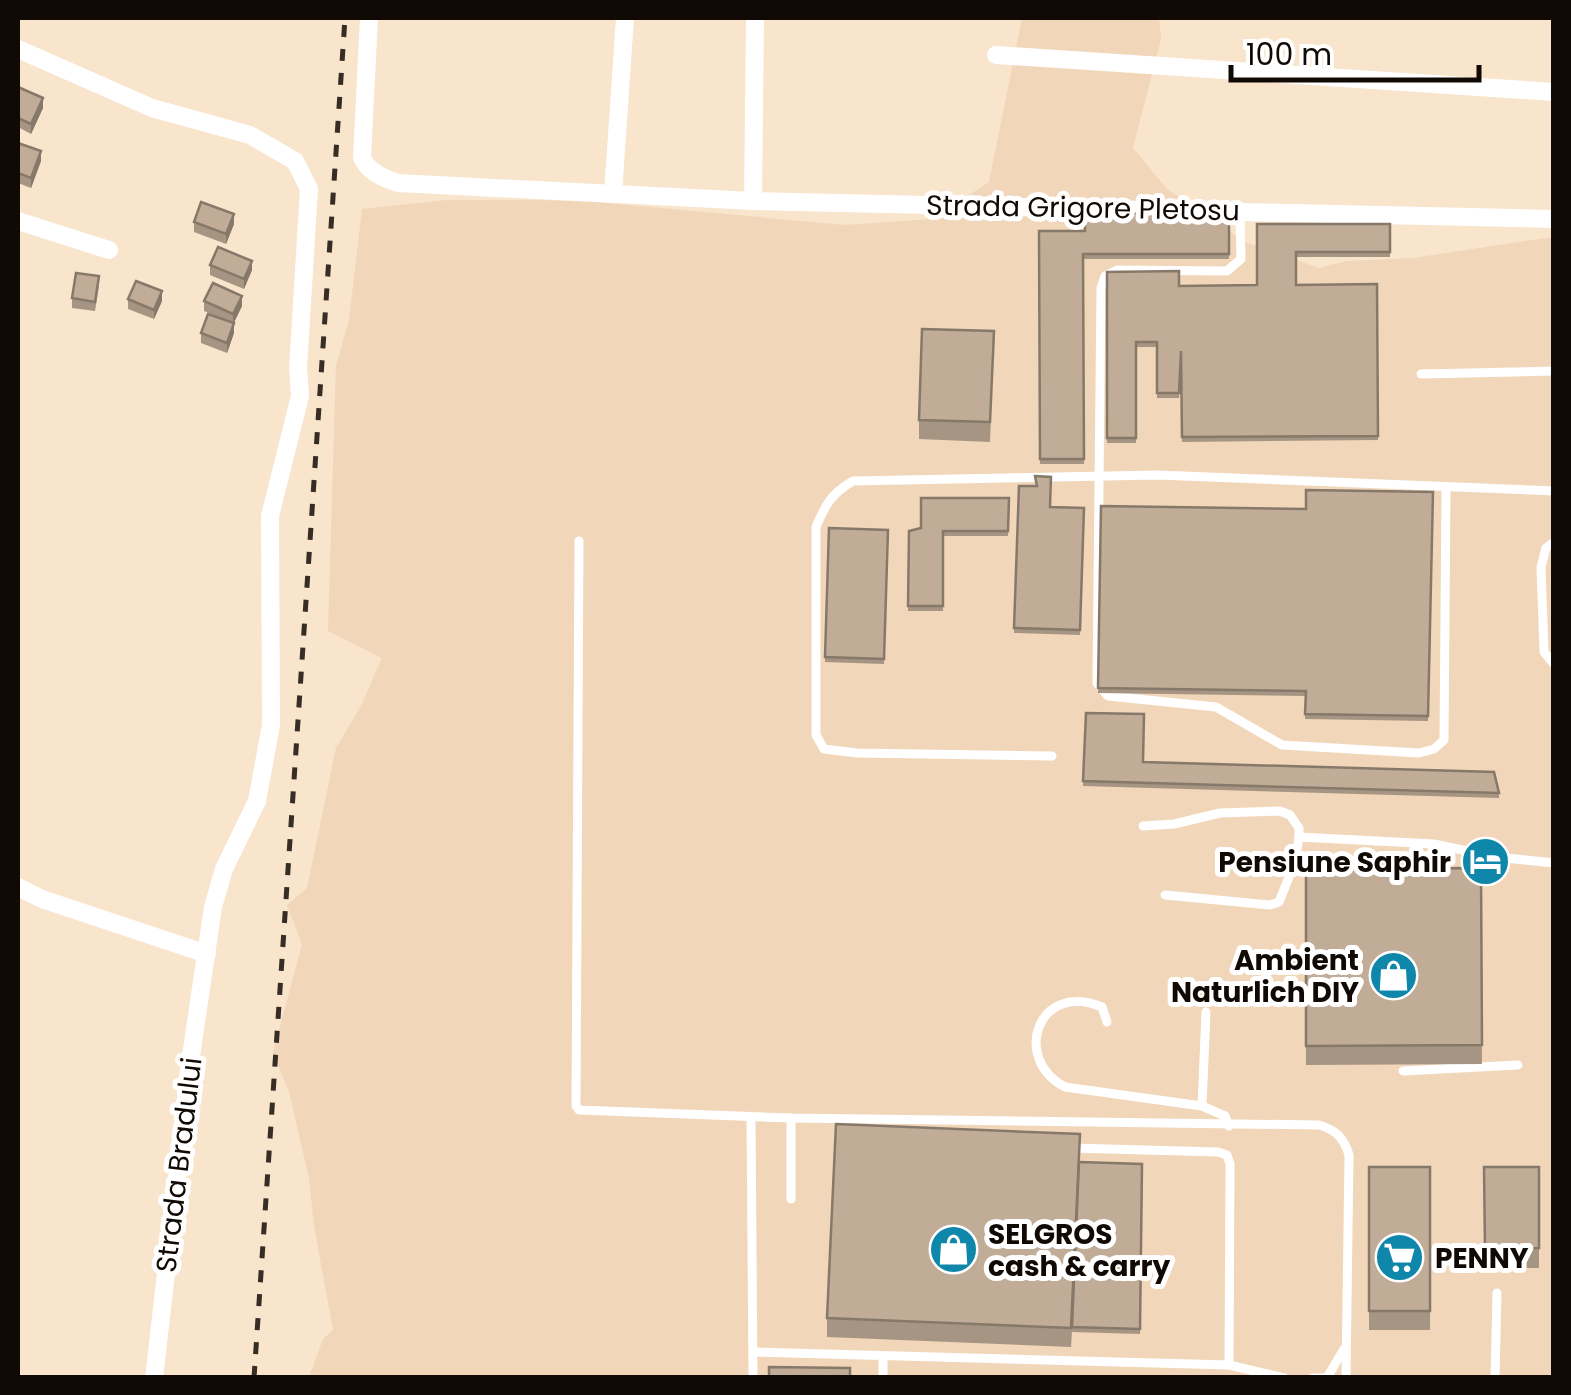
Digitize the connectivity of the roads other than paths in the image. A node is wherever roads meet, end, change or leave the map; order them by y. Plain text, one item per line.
1 (369, 18) edge
2 (625, 18) edge
3 (755, 18) edge
4 (18, 49) edge
5 (996, 55) dead end
6 (1554, 92) edge
7 (613, 194) junction
8 (753, 201) junction
9 (1240, 212) junction
10 (1554, 219) edge
11 (18, 221) edge
12 (109, 250) dead end
13 (1554, 371) edge
14 (1421, 374) dead end
15 (1098, 476) junction
16 (1446, 487) junction
17 (1554, 491) edge
18 (579, 541) dead end
19 (1554, 542) edge
20 (1554, 664) edge
21 (1052, 756) dead end
22 (1143, 826) dead end
23 (1299, 838) junction
24 (1554, 863) edge
25 (18, 886) edge
26 (1165, 895) dead end
27 (207, 954) junction
28 (1206, 1012) dead end
29 (1107, 1022) dead end
30 (1518, 1065) dead end
31 (1403, 1071) dead end
32 (1202, 1106) junction
33 (750, 1117) junction
34 (791, 1118) junction
35 (1229, 1126) junction
36 (1055, 1147) edge
37 (791, 1199) dead end
38 (1497, 1292) dead end
39 (1347, 1342) junction
40 (754, 1352) junction
41 (883, 1357) junction
42 (1229, 1364) junction
43 (1269, 1375) edge
44 (1330, 1377) edge
45 (154, 1378) edge
46 (753, 1378) edge
47 (883, 1378) edge
48 (1284, 1378) edge
49 (1313, 1378) edge
50 (1346, 1378) edge
51 (1495, 1378) edge

1 - 7 street, Strada Grigore Pletosu
2 - 7 street
3 - 8 street
4 - 27 street, Strada Bradului
5 - 6 street
7 - 8 street, Strada Grigore Pletosu
8 - 9 street, Strada Grigore Pletosu
9 - 10 street, Strada Grigore Pletosu
9 - 15 lane
11 - 12 street
13 - 14 lane
15 - 16 lane
15 - 16 lane
15 - 21 lane
16 - 17 lane
18 - 33 lane
19 - 20 lane
22 - 23 lane
23 - 24 lane
23 - 26 lane
25 - 27 street
27 - 45 street, Strada Bradului
28 - 32 lane
29 - 32 lane
30 - 31 lane
32 - 35 lane
33 - 34 lane
33 - 40 lane
34 - 35 lane
34 - 37 lane
35 - 39 lane
36 - 42 lane
38 - 51 lane
39 - 44 lane
39 - 50 lane
40 - 41 lane
40 - 46 lane
41 - 42 lane
41 - 47 lane
42 - 43 lane
43 - 48 lane
44 - 49 lane

